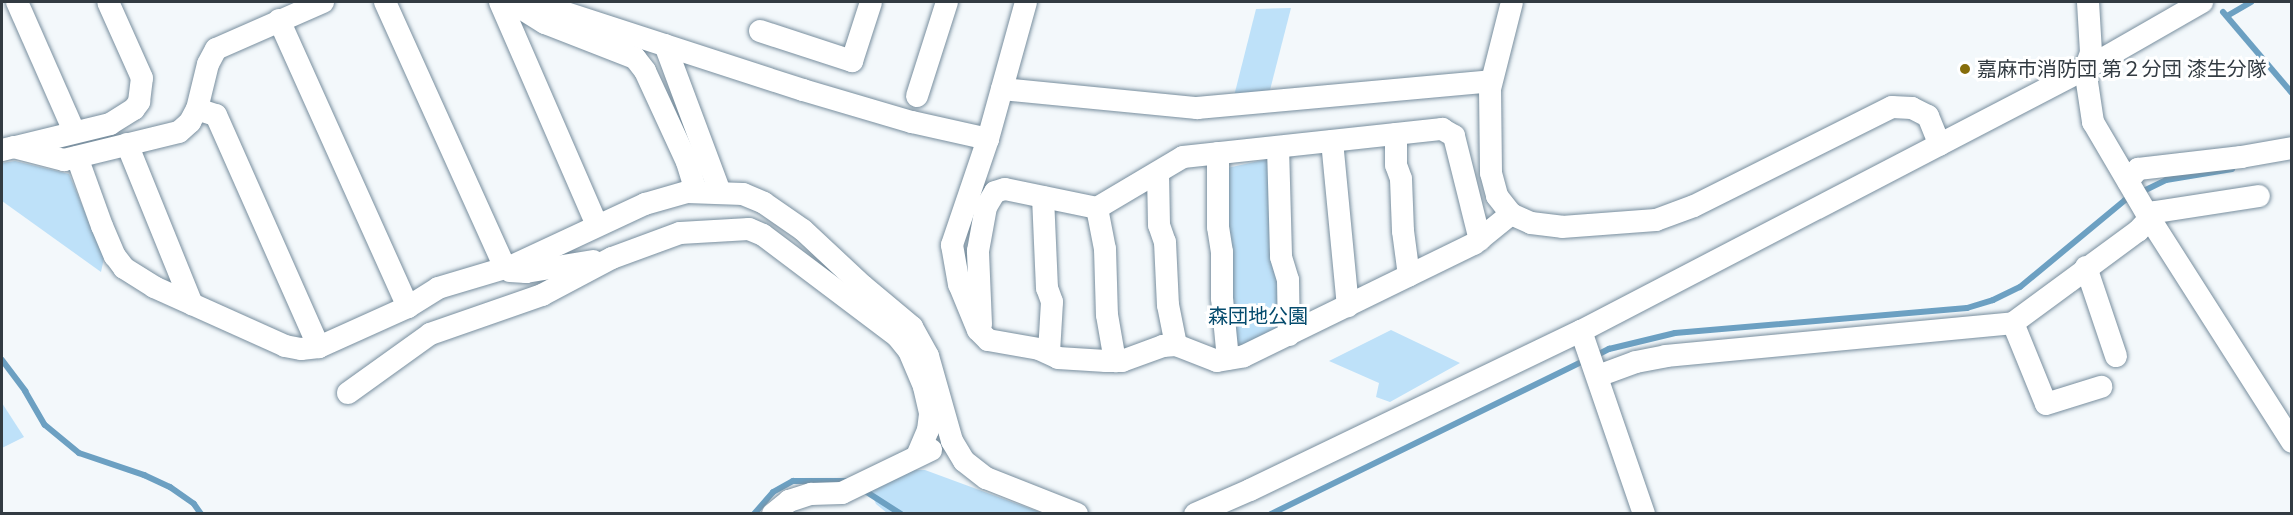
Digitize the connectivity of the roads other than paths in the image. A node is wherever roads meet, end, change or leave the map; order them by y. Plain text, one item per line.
1 (17, 2) edge
2 (108, 2) edge
3 (323, 2) edge
4 (385, 2) edge
5 (500, 2) edge
6 (511, 2) edge
7 (532, 2) edge
8 (871, 2) edge
9 (947, 2) edge
10 (1026, 2) edge
11 (1512, 2) edge
12 (2088, 2) edge
13 (2202, 2) edge
14 (279, 21) junction
15 (760, 31) dead end
16 (665, 45) junction
17 (2085, 69) junction
18 (1491, 81) junction
19 (1002, 89) junction
20 (917, 96) dead end
21 (197, 109) junction
22 (74, 131) junction
23 (1396, 134) junction
24 (988, 139) junction
25 (1332, 141) junction
26 (7, 144) edge
27 (127, 144) junction
28 (1940, 145) junction
29 (1278, 147) junction
30 (2292, 148) edge
31 (1218, 153) junction
32 (77, 157) junction
33 (1158, 172) junction
34 (2128, 181) junction
35 (696, 192) junction
36 (720, 192) junction
37 (2259, 196) dead end
38 (1043, 197) junction
39 (1097, 208) junction
40 (1511, 214) junction
41 (2150, 219) junction
42 (597, 225) junction
43 (1480, 240) junction
44 (612, 258) junction
45 (2086, 267) junction
46 (502, 269) junction
47 (1408, 276) junction
48 (192, 304) junction
49 (1348, 306) junction
50 (408, 307) junction
51 (2013, 322) junction
52 (978, 330) junction
53 (1581, 331) junction
54 (1289, 335) junction
55 (1176, 345) junction
56 (318, 347) junction
57 (1049, 354) junction
58 (2116, 356) dead end
59 (1228, 359) junction
60 (1115, 361) junction
61 (1598, 376) junction
62 (2101, 387) dead end
63 (348, 393) dead end
64 (952, 441) junction
65 (2292, 442) edge
66 (917, 456) junction
67 (773, 513) edge
68 (1077, 513) edge
69 (1195, 513) edge
70 (1644, 513) edge

1 - 22 street
2 - 22 street
3 - 14 street
4 - 46 street
5 - 42 street
6 - 35 street
7 - 16 street
8 - 15 street
9 - 20 street
10 - 19 street
11 - 18 street
12 - 17 street
13 - 17 street
14 - 21 street
14 - 50 street
16 - 24 street
16 - 36 street
17 - 28 street
17 - 34 street
18 - 19 street
18 - 40 street
19 - 24 street
21 - 27 street
21 - 56 street
22 - 26 street
23 - 25 street
23 - 43 street
23 - 47 street
24 - 52 street
25 - 29 street
25 - 49 street
26 - 32 street
27 - 32 street
27 - 48 street
28 - 40 street
28 - 53 street
29 - 31 street
29 - 54 street
30 - 34 street
31 - 33 street
31 - 59 street
32 - 48 street
33 - 39 street
33 - 55 street
34 - 41 street
35 - 36 street
35 - 42 street
36 - 64 street
37 - 41 street
38 - 39 street
38 - 52 street
38 - 57 street
39 - 60 street
40 - 43 street
41 - 45 street
41 - 65 street
42 - 46 street
43 - 47 street
44 - 46 street
44 - 63 street
44 - 66 street
45 - 51 street
45 - 58 street
46 - 50 street
47 - 49 street
48 - 56 street
49 - 54 street
50 - 56 street
51 - 61 street
51 - 62 street
52 - 57 street
53 - 61 street
53 - 69 street
54 - 59 street
55 - 59 street
55 - 60 street
57 - 60 street
61 - 70 street
64 - 66 street
64 - 68 street
66 - 67 street

